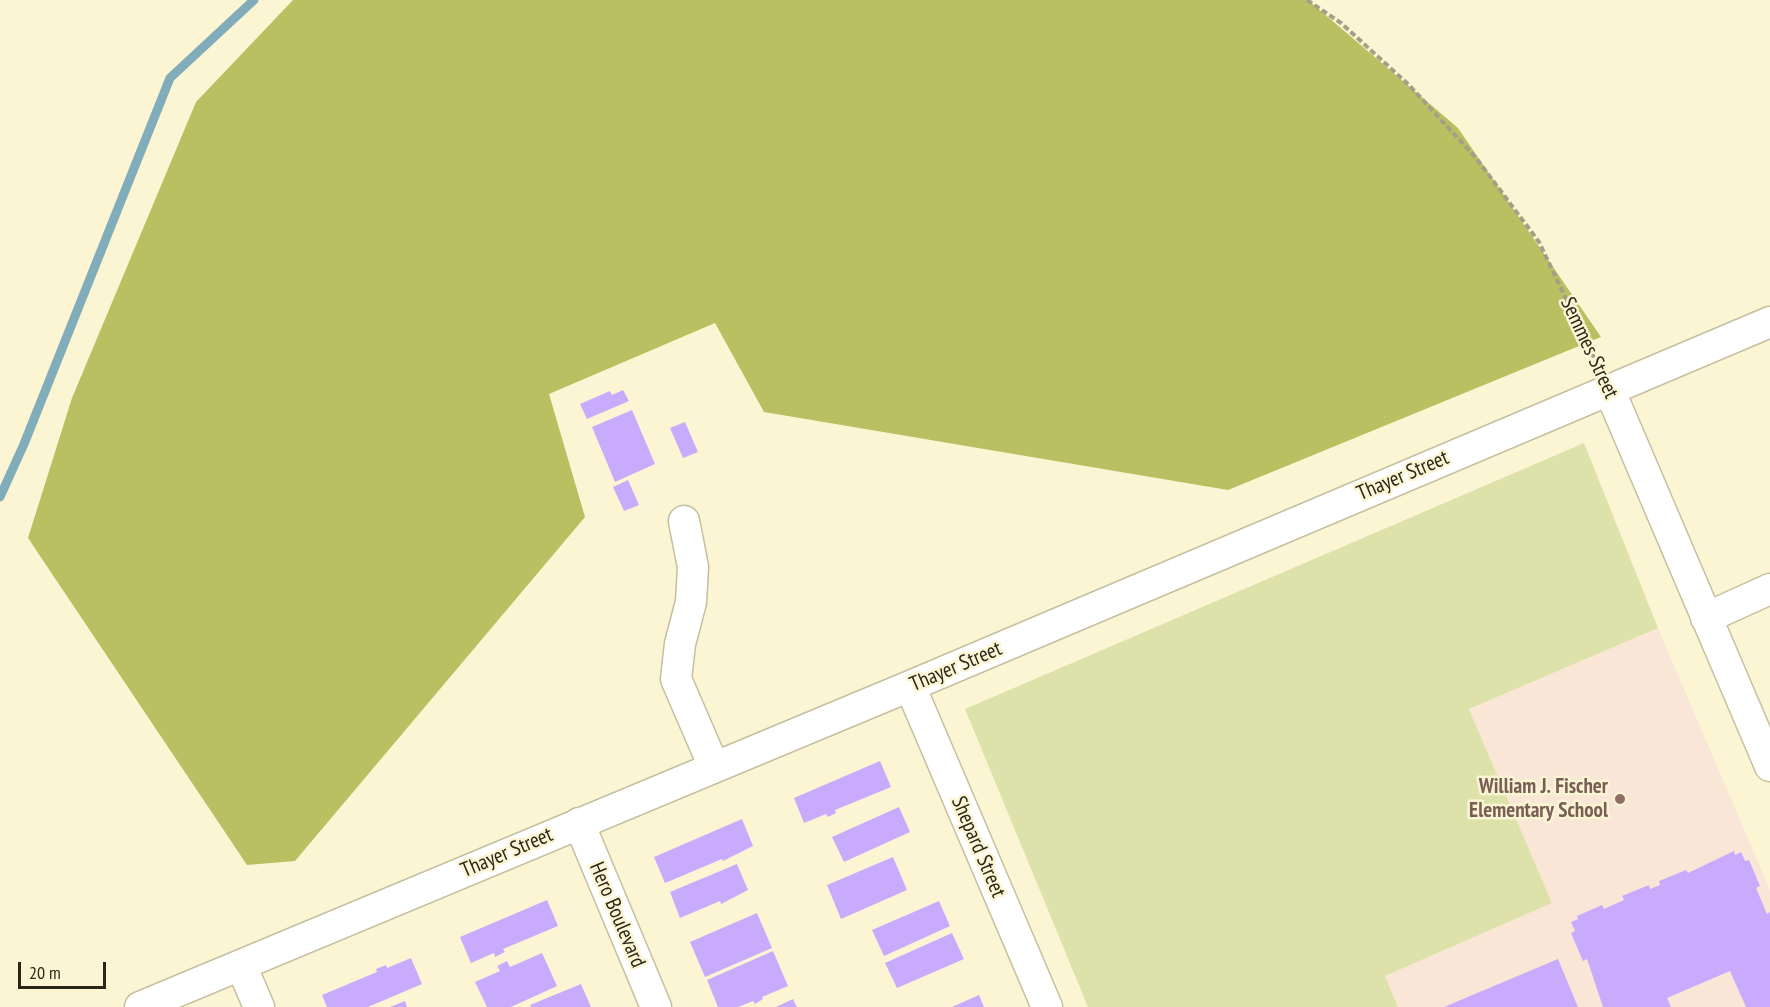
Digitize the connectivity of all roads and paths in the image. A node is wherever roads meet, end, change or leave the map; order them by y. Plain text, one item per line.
1 (1307, 0) edge
2 (1770, 322) edge
3 (1609, 389) junction
4 (684, 521) dead end
5 (1770, 589) edge
6 (1706, 618) junction
7 (910, 686) junction
8 (1770, 766) edge
9 (714, 767) junction
10 (579, 823) junction
11 (241, 965) junction
12 (140, 1007) edge
13 (259, 1007) edge
14 (656, 1007) edge
15 (1047, 1007) edge

1 - 3 path, Semmes Street
2 - 3 street, Thayer Street
3 - 6 street, Semmes Street
3 - 7 street, Thayer Street
4 - 9 street
5 - 6 street
6 - 8 street, Semmes Street
7 - 9 street, Thayer Street
7 - 15 street, Shepard Street
9 - 10 street, Thayer Street
10 - 11 street, Thayer Street
10 - 14 street, Hero Boulevard
11 - 12 street, Thayer Street
11 - 13 street

